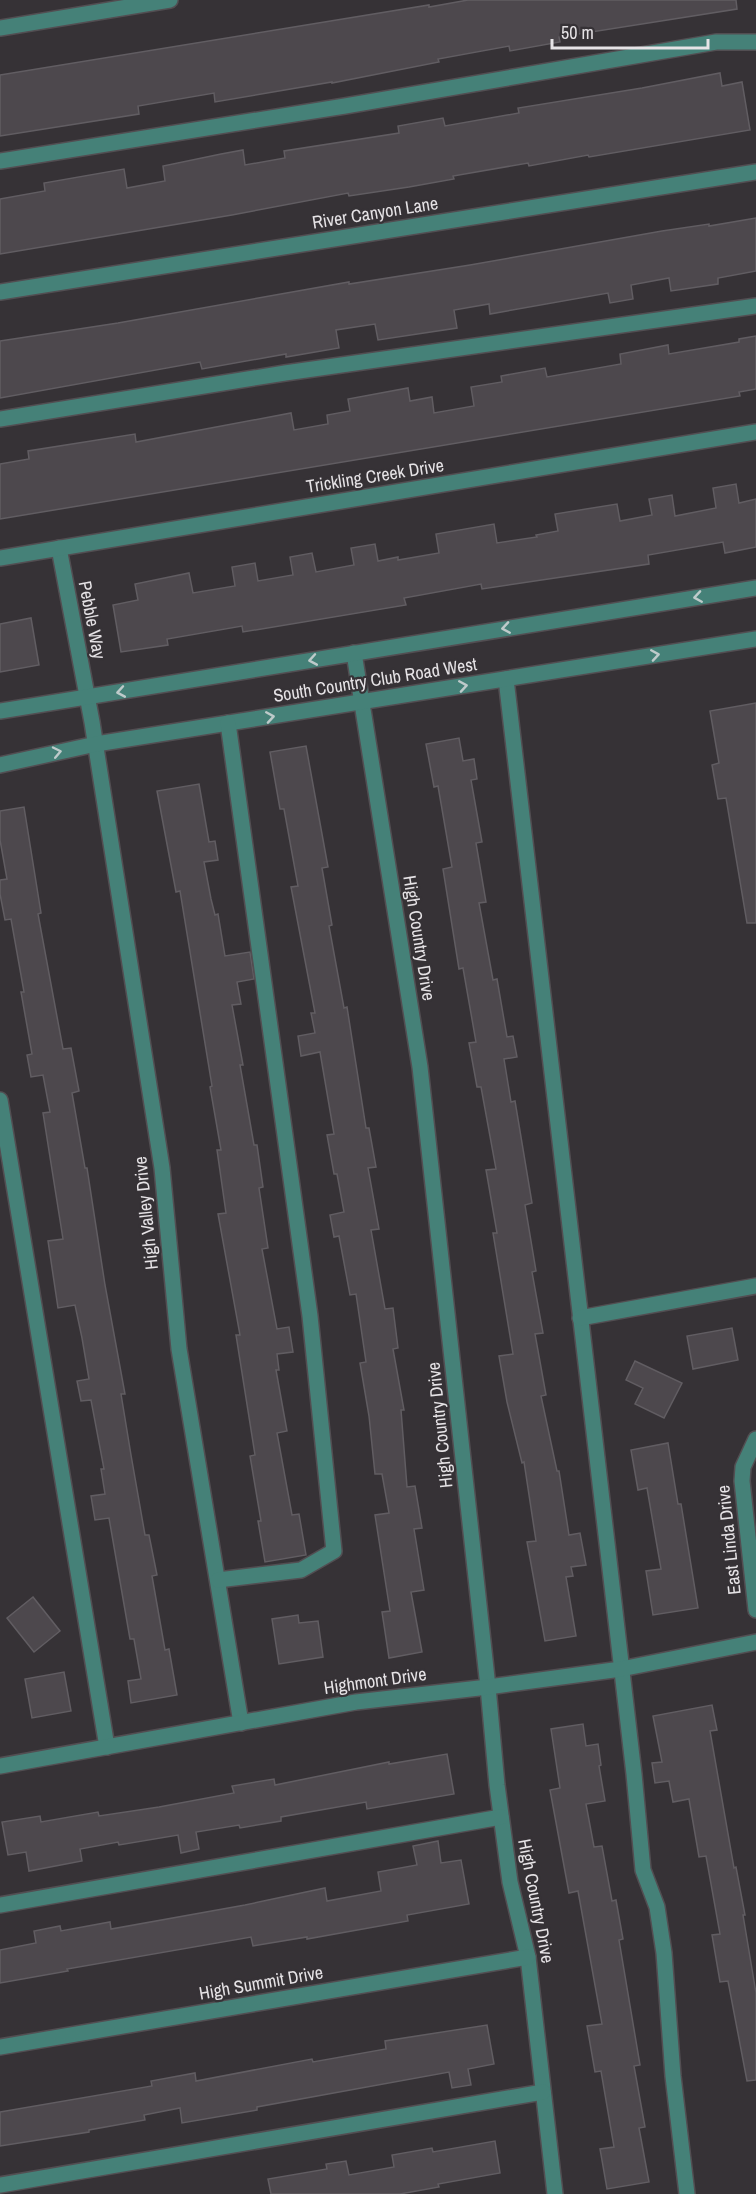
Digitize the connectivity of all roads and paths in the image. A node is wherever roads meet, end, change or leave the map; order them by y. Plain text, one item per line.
1 (170, 0) edge
2 (0, 28) edge
3 (756, 42) edge
4 (0, 161) edge
5 (756, 172) edge
6 (0, 292) edge
7 (756, 306) edge
8 (0, 419) edge
9 (756, 432) edge
10 (59, 548) junction
11 (0, 558) edge
12 (756, 588) edge
13 (756, 639) edge
14 (354, 652) junction
15 (506, 679) junction
16 (88, 698) junction
17 (362, 703) junction
18 (0, 711) edge
19 (228, 723) junction
20 (96, 744) junction
21 (0, 765) edge
22 (0, 1100) edge
23 (756, 1286) edge
24 (580, 1318) junction
25 (756, 1439) edge
26 (754, 1571) edge
27 (218, 1580) junction
28 (756, 1610) edge
29 (756, 1642) edge
30 (621, 1669) junction
31 (488, 1687) junction
32 (241, 1724) junction
33 (107, 1747) junction
34 (0, 1766) edge
35 (501, 1817) junction
36 (0, 1905) edge
37 (528, 1957) junction
38 (0, 2047) edge
39 (543, 2092) junction
40 (0, 2185) edge
41 (555, 2194) edge
42 (687, 2194) edge

1 - 2 street
3 - 4 street
5 - 6 street, River Canyon Lane
7 - 8 street
9 - 10 street, Trickling Creek Drive
10 - 11 street, Trickling Creek Drive
10 - 16 street, Pebble Way
12 -> 14 street, South Country Club Road West
15 -> 13 street, South Country Club Road West
14 -> 16 street, South Country Club Road West
14 - 17 street, High Country Drive
17 -> 15 street, South Country Club Road West
15 - 24 street
16 - 18 street, South Country Club Road West
16 - 20 street, High Valley Drive
19 -> 17 street, South Country Club Road West
17 - 31 street, High Country Drive
19 - 20 street, South Country Club Road West
19 - 27 street
21 -> 20 street, South Country Club Road West
20 - 27 street, High Valley Drive
22 - 33 street
23 - 24 street
24 - 30 street
25 - 26 street, East Linda Drive
26 - 28 street, East Linda Drive
27 - 32 street, High Valley Drive
29 - 30 street, Highmont Drive
30 - 31 street, Highmont Drive
30 - 42 street
31 - 32 street, Highmont Drive
31 - 35 street, High Country Drive
32 - 33 street, Highmont Drive
33 - 34 street, Highmont Drive
35 - 36 street
35 - 37 street, High Country Drive
37 - 38 street, High Summit Drive
37 - 39 street, High Country Drive
39 - 40 street
39 - 41 street, High Country Drive

